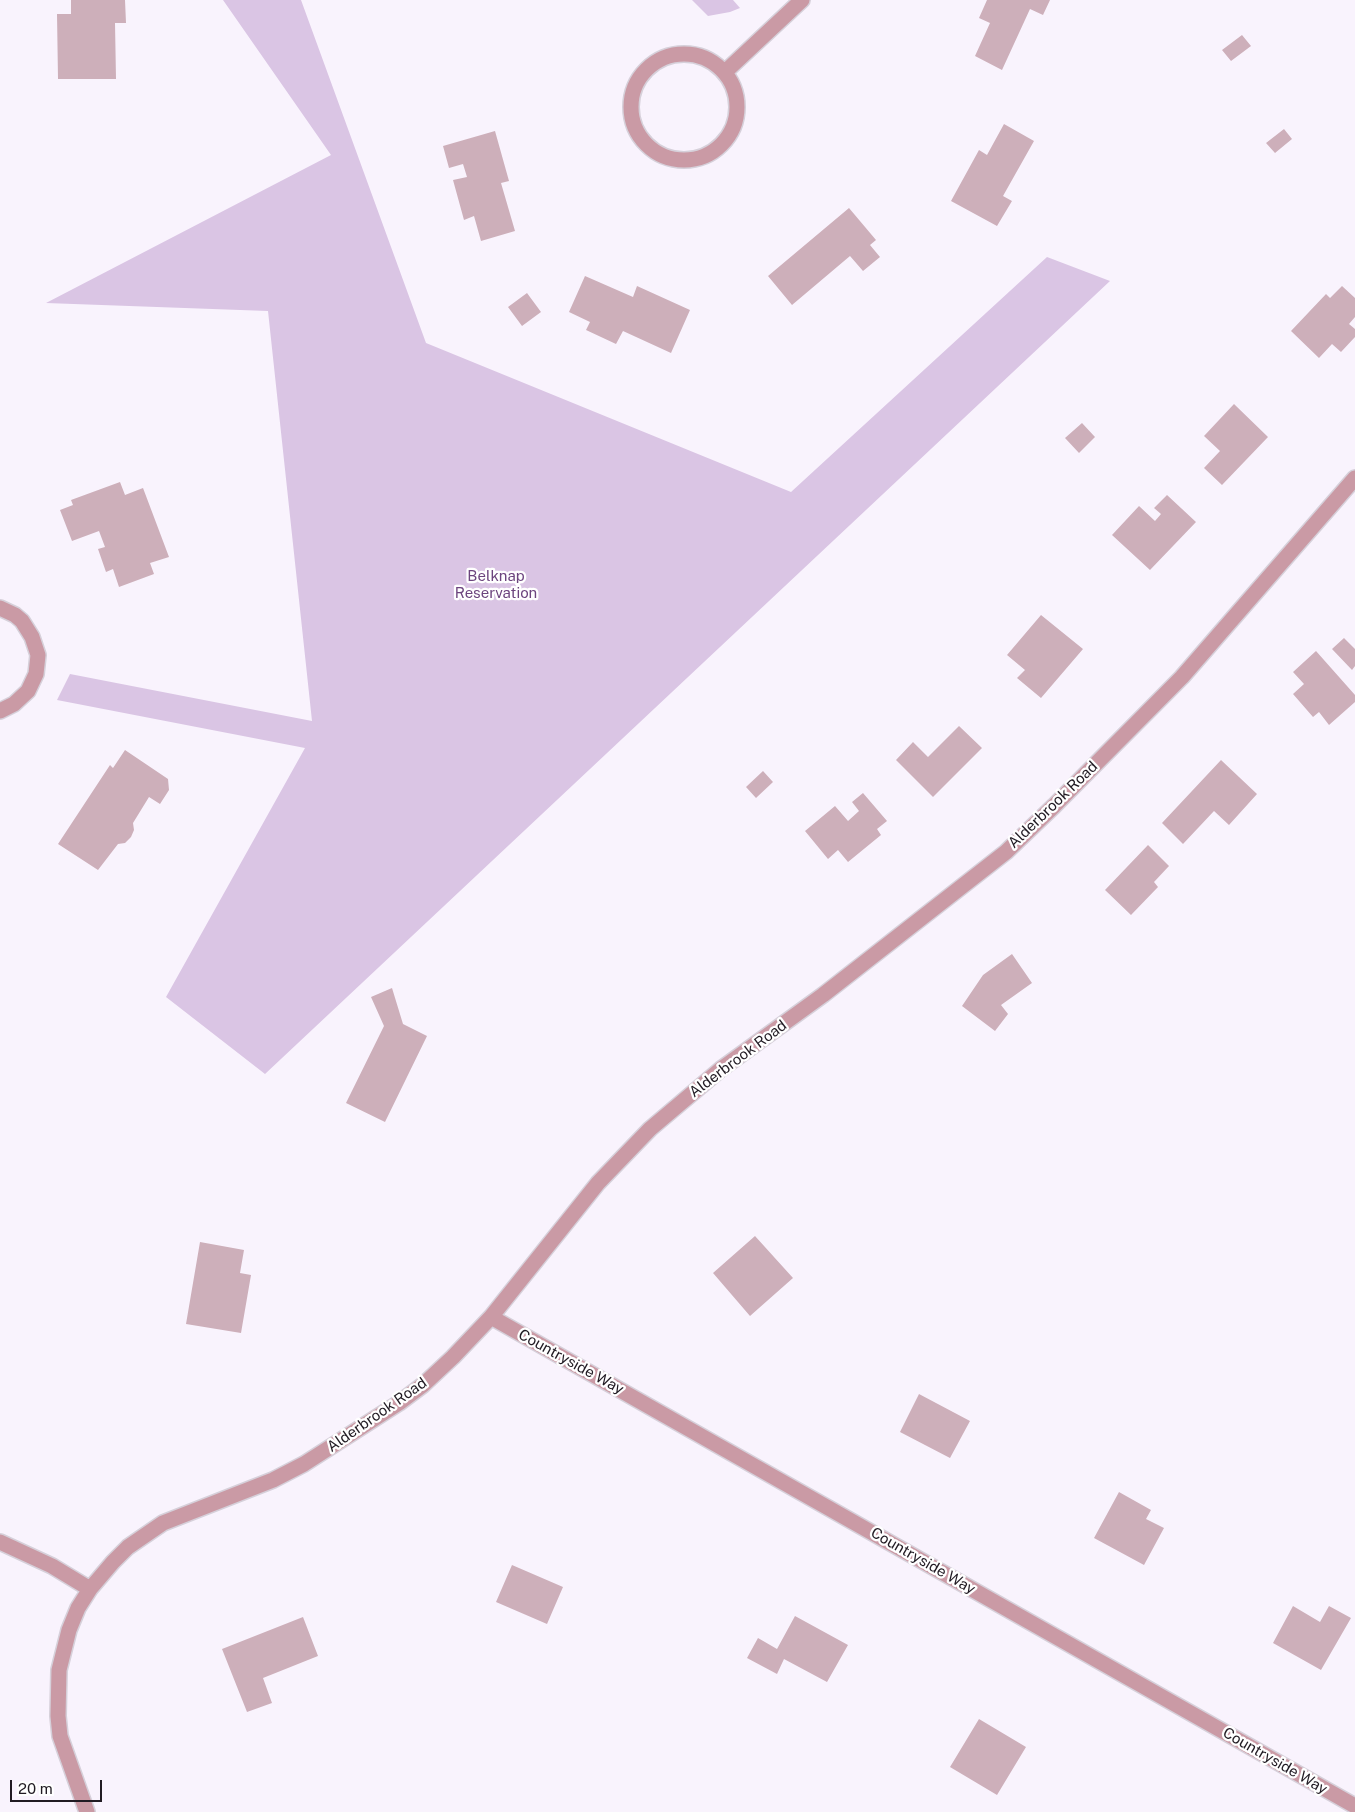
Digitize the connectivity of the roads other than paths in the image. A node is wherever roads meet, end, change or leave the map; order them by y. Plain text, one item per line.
1 (802, 0) edge
2 (725, 72) junction
3 (1355, 478) edge
4 (0, 608) edge
5 (0, 711) edge
6 (491, 1317) junction
7 (0, 1542) edge
8 (90, 1589) junction
9 (1355, 1806) edge
10 (88, 1812) edge

1 - 2 street
2 - 2 street
3 - 6 street, Alderbrook Road
4 - 5 street
6 - 8 street, Alderbrook Road
6 - 9 street, Countryside Way
7 - 8 street
8 - 10 street, Alderbrook Road

